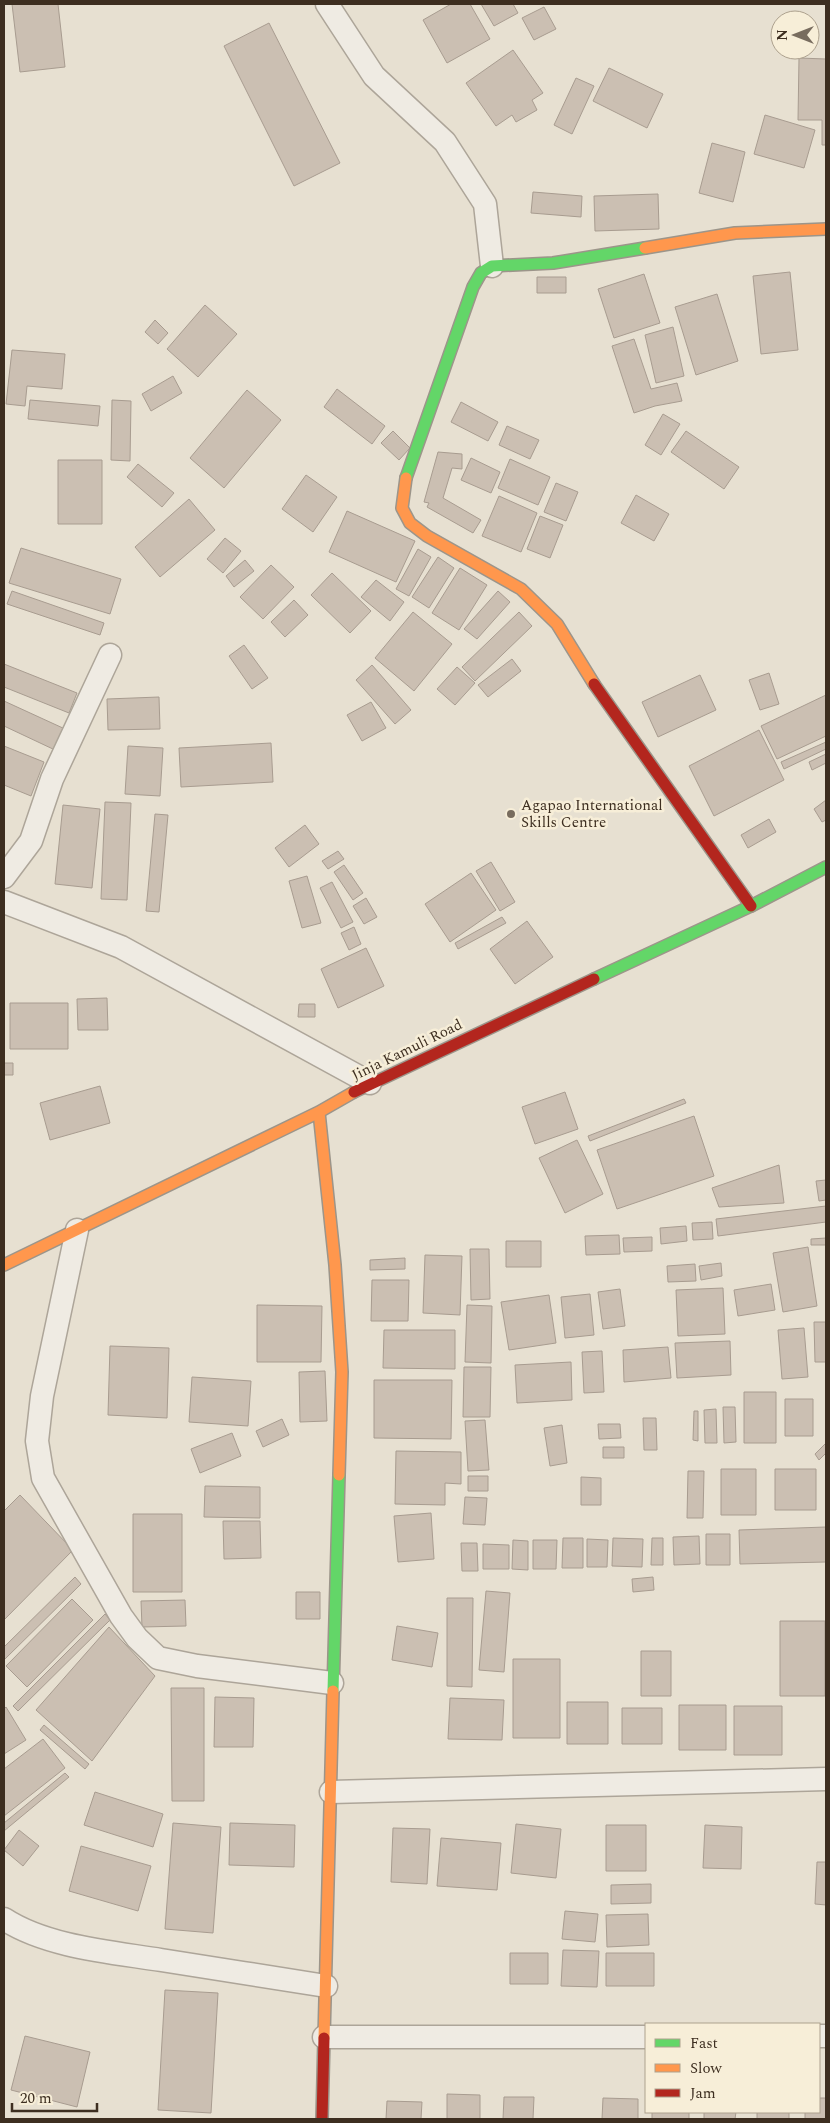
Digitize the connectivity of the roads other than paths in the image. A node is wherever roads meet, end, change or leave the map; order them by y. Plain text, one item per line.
1 (327, 4) edge
2 (826, 229) edge
3 (492, 266) junction
4 (110, 654) dead end
5 (826, 868) edge
6 (4, 877) edge
7 (4, 902) edge
8 (751, 906) junction
9 (370, 1082) junction
10 (319, 1112) junction
11 (77, 1230) junction
12 (4, 1265) edge
13 (332, 1683) junction
14 (826, 1779) edge
15 (331, 1792) junction
16 (4, 1920) edge
17 (326, 1986) junction
18 (324, 2037) junction
19 (645, 2037) edge
20 (322, 2119) edge

1 - 3 street
2 - 3 street
3 - 8 street
4 - 6 street
5 - 8 street, Jinja Kamuli Road
7 - 9 street
8 - 9 street, Jinja Kamuli Road
9 - 10 street, Jinja Kamuli Road
10 - 11 street, Jinja Kamuli Road
10 - 13 street
11 - 12 street, Jinja Kamuli Road
11 - 13 street
13 - 15 street
14 - 15 street
15 - 17 street
16 - 17 street
17 - 18 street
18 - 19 street
18 - 20 street

